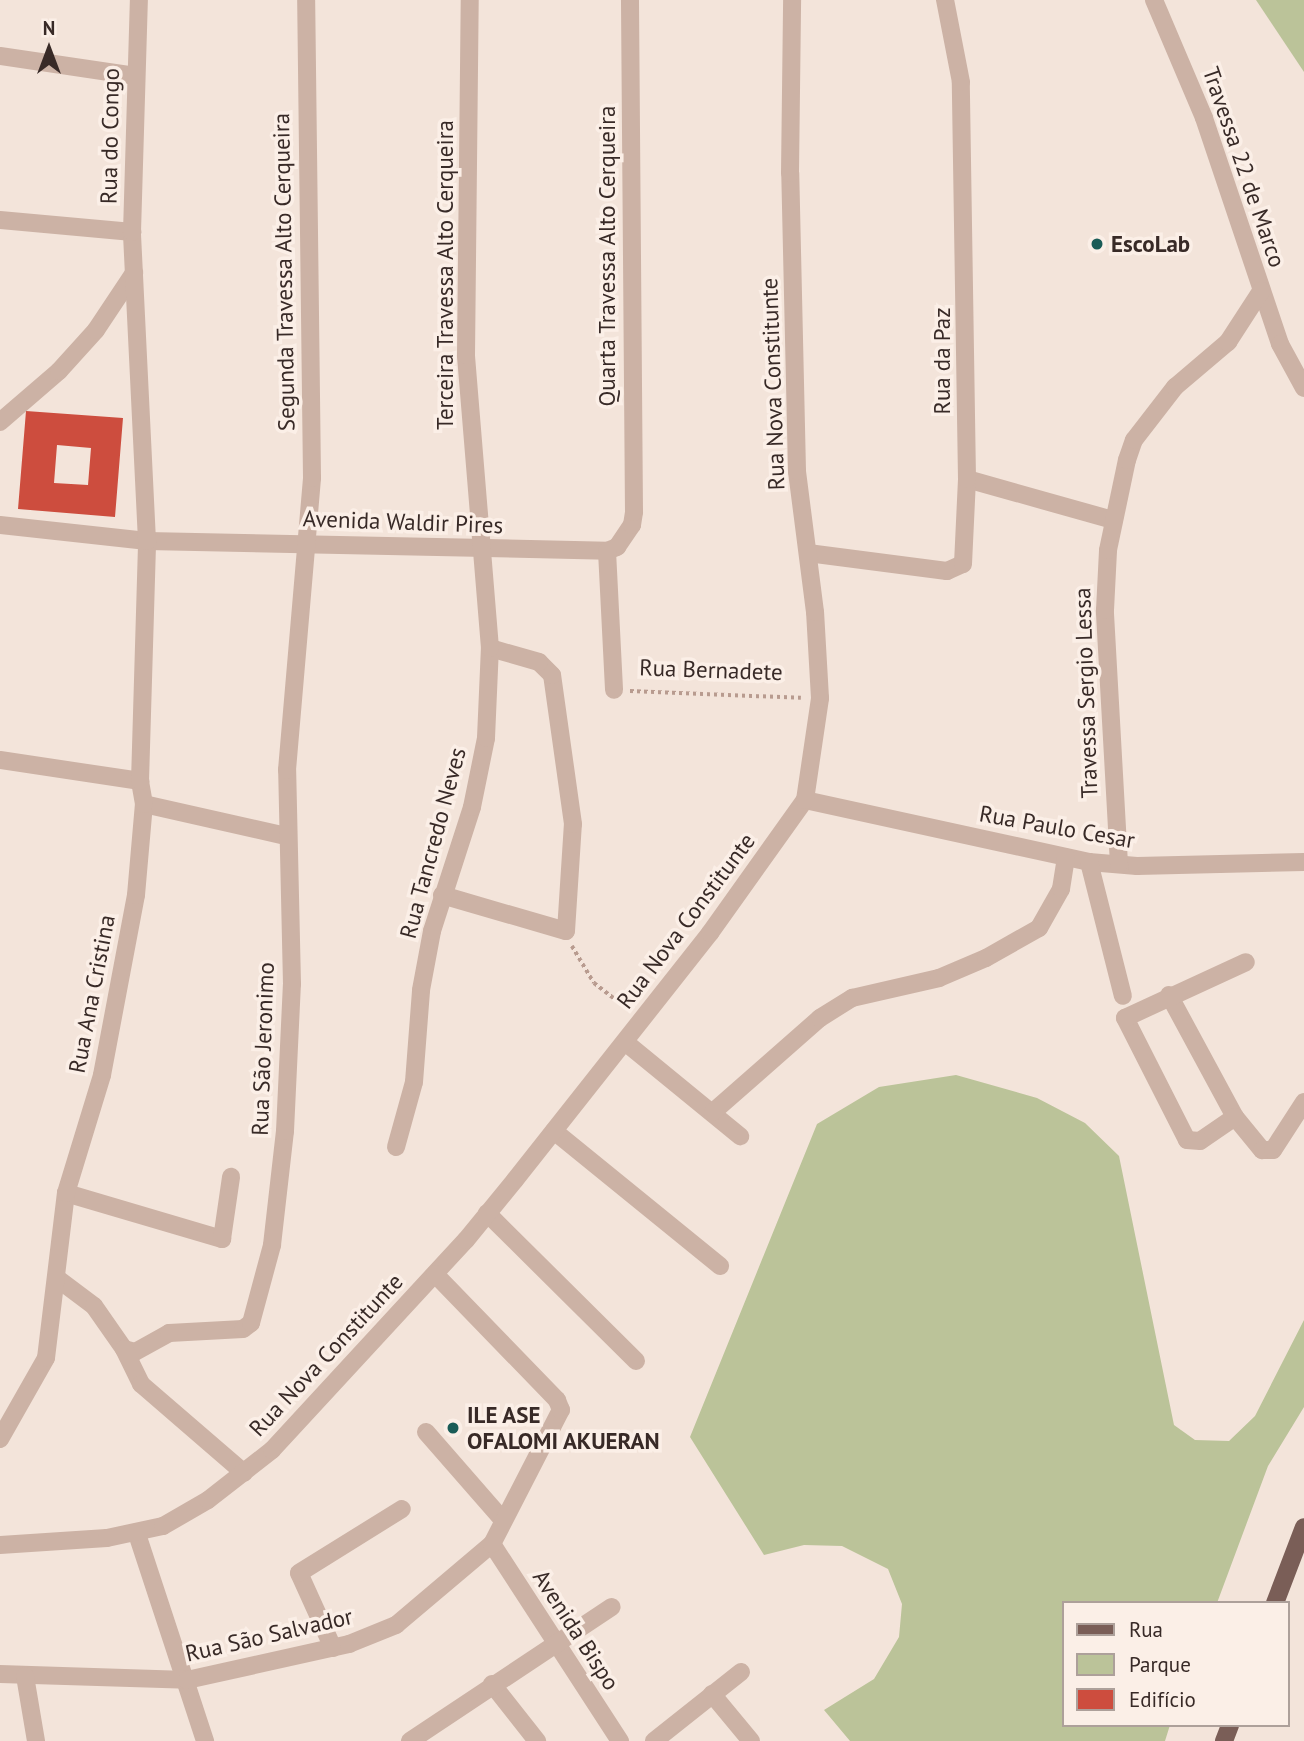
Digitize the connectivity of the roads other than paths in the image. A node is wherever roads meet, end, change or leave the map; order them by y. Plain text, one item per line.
1 (139, 0) edge
2 (306, 0) edge
3 (470, 0) edge
4 (630, 0) edge
5 (792, 0) edge
6 (945, 0) edge
7 (1154, 0) edge
8 (0, 56) edge
9 (136, 76) junction
10 (0, 220) edge
11 (132, 232) junction
12 (134, 273) junction
13 (1261, 291) junction
14 (1304, 388) edge
15 (0, 422) edge
16 (967, 479) junction
17 (1113, 520) junction
18 (0, 526) edge
19 (147, 541) junction
20 (309, 543) junction
21 (479, 549) junction
22 (607, 551) junction
23 (808, 553) junction
24 (490, 648) junction
25 (614, 690) road end
26 (0, 760) edge
27 (140, 781) junction
28 (805, 800) junction
29 (144, 804) junction
30 (286, 836) junction
31 (1066, 857) junction
32 (1089, 862) junction
33 (1304, 862) edge
34 (1119, 864) junction
35 (442, 895) junction
36 (1246, 962) dead end
37 (1169, 995) junction
38 (1125, 1005) junction
39 (625, 1042) junction
40 (1304, 1102) edge
41 (713, 1112) junction
42 (1235, 1117) junction
43 (554, 1130) junction
44 (740, 1136) dead end
45 (396, 1147) dead end
46 (231, 1177) dead end
47 (66, 1193) junction
48 (488, 1213) junction
49 (720, 1266) dead end
50 (435, 1274) junction
51 (58, 1279) junction
52 (124, 1349) junction
53 (636, 1361) dead end
54 (426, 1432) dead end
55 (0, 1439) edge
56 (244, 1473) junction
57 (402, 1509) dead end
58 (502, 1520) junction
59 (1304, 1527) edge
60 (137, 1534) junction
61 (492, 1544) junction
62 (0, 1545) edge
63 (1276, 1601) edge
64 (612, 1607) dead end
65 (554, 1645) junction
66 (333, 1648) junction
67 (741, 1672) dead end
68 (0, 1674) edge
69 (25, 1676) junction
70 (187, 1680) junction
71 (492, 1684) junction
72 (712, 1694) junction
73 (36, 1741) edge
74 (205, 1741) edge
75 (410, 1741) edge
76 (537, 1741) edge
77 (620, 1741) edge
78 (654, 1741) edge
79 (751, 1741) edge

1 - 9 street, Rua do Congo
2 - 20 street, Segunda Travessa Alto Cerqueira
3 - 21 street, Terceira Travessa Alto Cerqueira
4 - 22 street, Quarta Travessa Alto Cerqueira
5 - 23 street, Rua Nova Constitunte
6 - 16 street, Rua da Paz
7 - 13 street, Travessa 22 de Marco
8 - 9 street
9 - 11 street, Rua do Congo
10 - 11 street
11 - 12 street, Rua do Congo
12 - 15 street
12 - 19 street, Rua do Congo
13 - 14 street, Travessa 22 de Marco
13 - 17 street, Travessa Sergio Lessa
16 - 17 street
16 - 23 street, Rua da Paz
17 - 34 street, Travessa Sergio Lessa
18 - 19 street, Avenida Waldir Pires
19 - 20 street, Avenida Waldir Pires
19 - 27 street, Rua Ana Cristina
20 - 21 street, Avenida Waldir Pires
20 - 30 street, Rua São Jeronimo
21 - 22 street, Avenida Waldir Pires
21 - 24 street, Rua Tancredo Neves
22 - 25 street, Rua Bernadete
23 - 28 street, Rua Nova Constitunte
24 - 35 street, Rua Tancredo Neves
24 - 35 street
26 - 27 street
27 - 29 street, Rua Ana Cristina
28 - 31 street, Rua Paulo Cesar
28 - 39 street, Rua Nova Constitunte
29 - 30 street
29 - 47 street, Rua Ana Cristina
30 - 52 street, Rua São Jeronimo
31 - 32 street, Rua Paulo Cesar
31 - 41 street
32 - 34 street, Rua Paulo Cesar
32 - 38 street
33 - 34 street, Rua Paulo Cesar
35 - 45 street, Rua Tancredo Neves
36 - 37 street
37 - 38 street
37 - 42 street
38 - 42 street
39 - 41 street
39 - 43 street, Rua Nova Constitunte
40 - 42 street
41 - 44 street
43 - 48 street, Rua Nova Constitunte
43 - 49 street
46 - 47 street
47 - 51 street, Rua Ana Cristina
48 - 50 street, Rua Nova Constitunte
48 - 53 street
50 - 56 street, Rua Nova Constitunte
50 - 58 street, Rua São Salvador
51 - 52 street
51 - 55 street, Rua Ana Cristina
52 - 56 street
54 - 58 street
56 - 60 street, Rua Nova Constitunte
57 - 66 street
58 - 61 street, Rua São Salvador
59 - 63 main road
60 - 62 street, Rua Nova Constitunte
60 - 70 street
61 - 65 street, Avenida Bispo
61 - 66 street, Rua São Salvador
64 - 65 street
65 - 71 street
65 - 77 street, Avenida Bispo
66 - 70 street, Rua São Salvador
67 - 72 street
68 - 69 street, Rua São Salvador
69 - 70 street, Rua São Salvador
69 - 73 street
70 - 74 street
71 - 75 street
71 - 76 street
72 - 78 street
72 - 79 street

